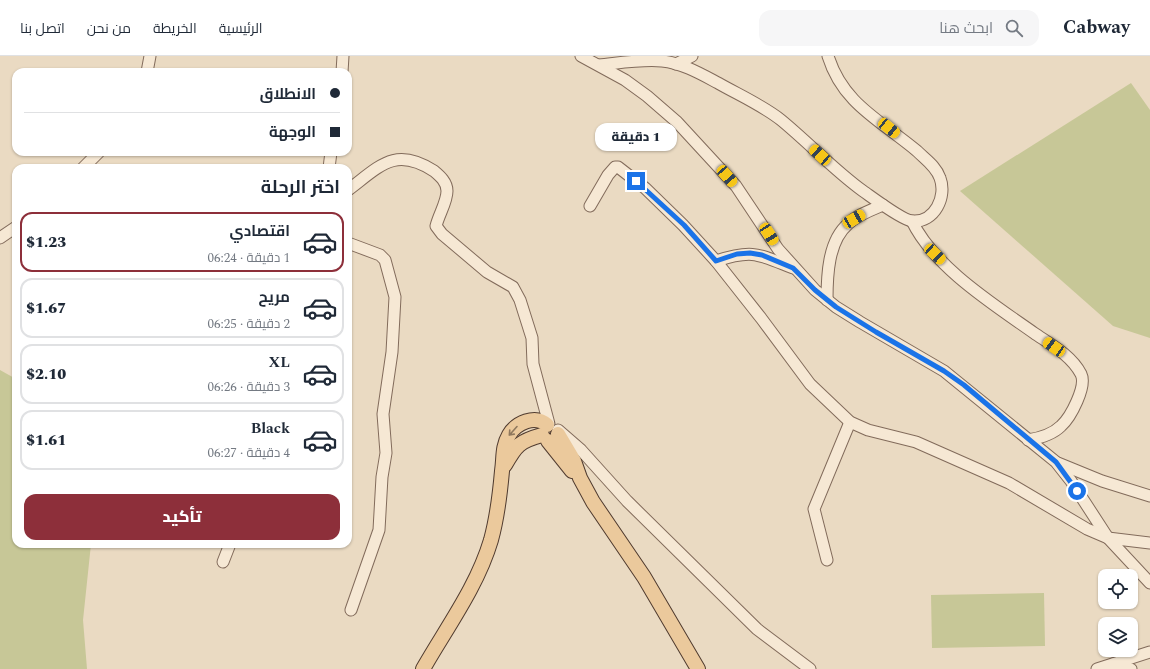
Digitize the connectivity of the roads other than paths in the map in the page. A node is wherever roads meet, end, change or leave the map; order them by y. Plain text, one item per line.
1 (150, 56) edge
2 (343, 56) edge
3 (581, 56) edge
4 (692, 56) edge
5 (828, 56) edge
6 (676, 64) junction
7 (599, 65) junction
8 (147, 68) edge
9 (342, 68) edge
10 (95, 156) edge
11 (87, 164) edge
12 (352, 187) edge
13 (883, 205) junction
14 (590, 206) dead end
15 (912, 221) junction
16 (12, 230) edge
17 (0, 238) edge
18 (352, 244) edge
19 (716, 261) junction
20 (793, 268) junction
21 (828, 300) junction
22 (850, 422) junction
23 (551, 432) junction
24 (1028, 440) junction
25 (1056, 462) junction
26 (1150, 496) edge
27 (1108, 538) junction
28 (1150, 543) edge
29 (228, 548) edge
30 (827, 560) dead end
31 (223, 562) dead end
32 (1150, 583) edge
33 (351, 610) dead end
34 (1150, 652) edge
35 (1112, 664) junction
36 (423, 669) edge
37 (698, 669) edge
38 (810, 669) edge
39 (1097, 669) edge
40 (1131, 669) edge

1 - 8 street
2 - 9 street
3 - 7 street
4 - 6 street
5 - 15 street
6 - 7 street
6 - 13 street
7 - 20 street
10 - 11 street
12 - 23 street
13 - 15 street
13 - 21 street
14 - 19 street
15 - 24 street
16 - 17 street
18 - 33 street
19 - 20 street
19 - 22 street
20 - 21 street
21 - 24 street
22 - 27 street
22 - 30 street
23 - 36 main road
23 - 37 main road
23 - 38 street
24 - 25 street
25 - 26 street
25 - 27 street
27 - 28 street
27 - 32 street
29 - 31 street
34 - 35 street
35 - 39 street
35 - 40 street

